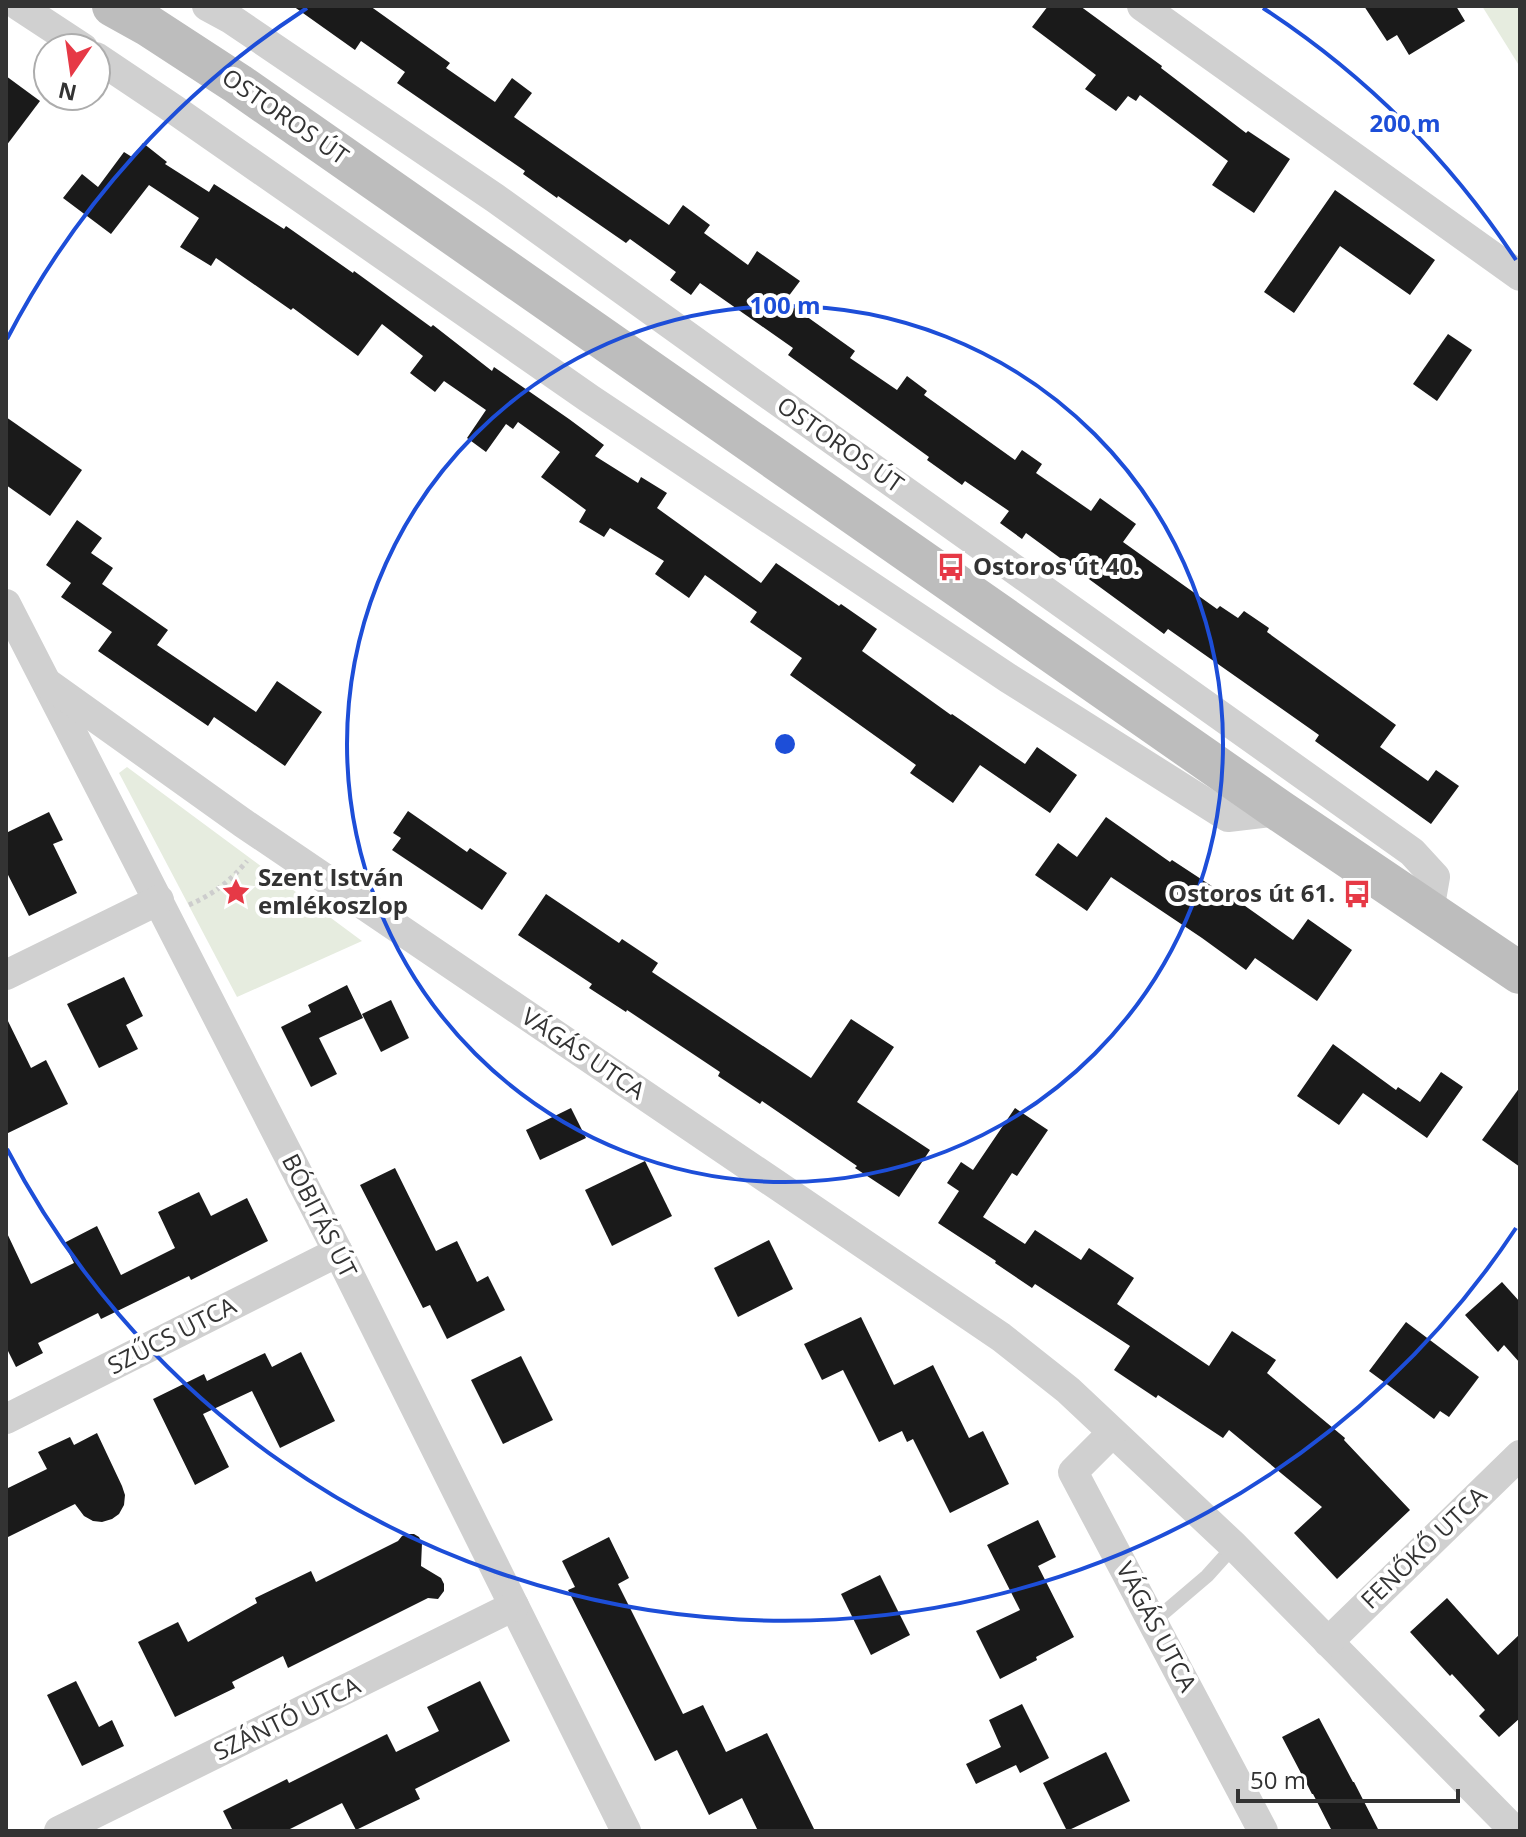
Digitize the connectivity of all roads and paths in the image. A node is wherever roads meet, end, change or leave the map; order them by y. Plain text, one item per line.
1 (19, 6) edge
2 (113, 6) edge
3 (207, 6) edge
4 (1142, 6) edge
5 (59, 32) edge
6 (112, 68) edge
7 (1520, 276) edge
8 (740, 374) junction
9 (711, 413) junction
10 (895, 485) junction
11 (867, 523) junction
12 (6, 604) edge
13 (47, 683) junction
14 (1280, 811) junction
15 (250, 858) dead end
16 (159, 900) junction
17 (189, 905) dead end
18 (1429, 911) junction
19 (1520, 973) edge
20 (6, 975) edge
21 (338, 1252) junction
22 (6, 1419) edge
23 (1112, 1433) junction
24 (1520, 1455) edge
25 (1234, 1546) junction
26 (514, 1606) junction
27 (1153, 1622) junction
28 (1328, 1642) junction
29 (59, 1831) edge
30 (626, 1831) edge
31 (1263, 1831) edge
32 (1515, 1831) edge

1 - 5 street
2 - 9 main road, OSTOROS ÚT
3 - 8 street, OSTOROS ÚT
4 - 7 street
6 - 14 street
8 - 9 street
8 - 10 street, OSTOROS ÚT
9 - 11 main road, OSTOROS ÚT
10 - 11 street
10 - 18 street, OSTOROS ÚT
11 - 14 main road, OSTOROS ÚT
12 - 13 street, BÓBITÁS ÚT
13 - 16 street, BÓBITÁS ÚT
13 - 23 street, VÁGÁS UTCA
14 - 18 main road, OSTOROS ÚT
15 - 17 path
16 - 20 street
16 - 21 street, BÓBITÁS ÚT
18 - 19 main road, OSTOROS ÚT
21 - 22 street, SZŰCS UTCA
21 - 26 street, BÓBITÁS ÚT
23 - 25 street, VÁGÁS UTCA
23 - 27 street, VÁGÁS UTCA
24 - 28 street, FENŐKŐ UTCA
25 - 27 lane
25 - 28 street, VÁGÁS UTCA
26 - 29 street, SZÁNTÓ UTCA
26 - 30 street, BÓBITÁS ÚT
27 - 31 street, VÁGÁS UTCA
28 - 32 street, VÁGÁS UTCA

